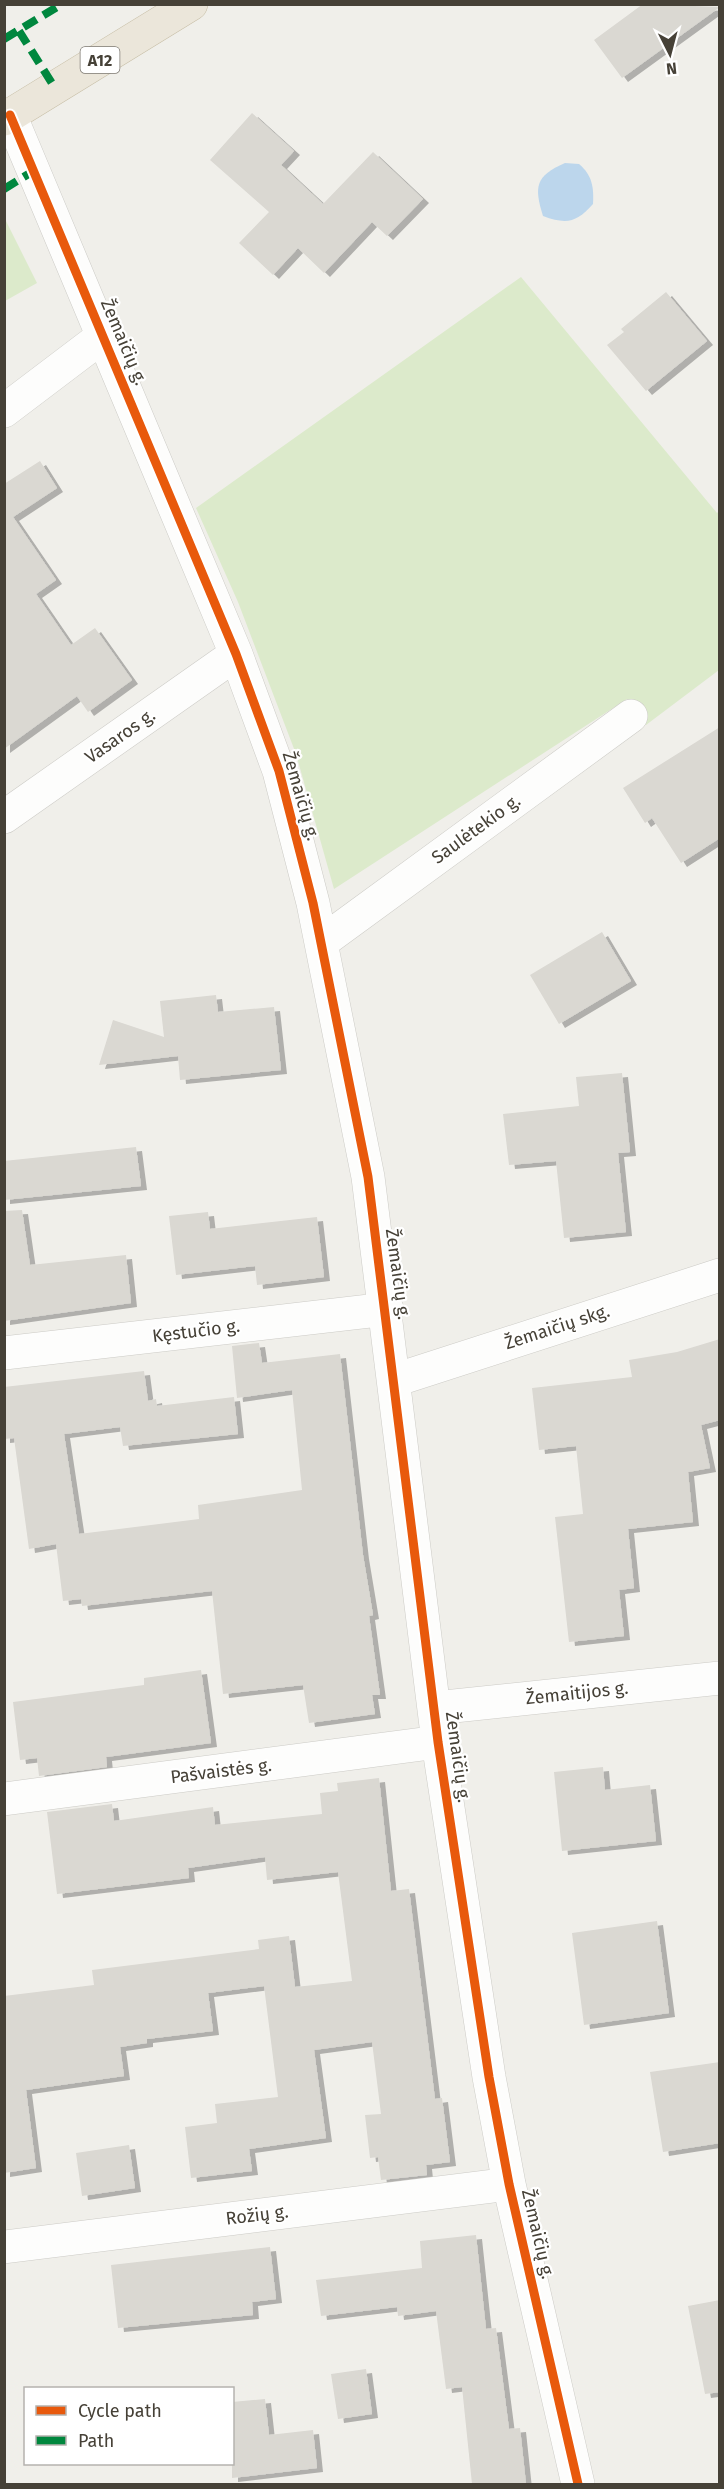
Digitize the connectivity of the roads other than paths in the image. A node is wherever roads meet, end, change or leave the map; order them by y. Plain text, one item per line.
1 (190, 4) edge
2 (7, 117) edge
3 (103, 336) junction
4 (4, 411) edge
5 (236, 654) junction
6 (631, 716) dead end
7 (4, 818) edge
8 (322, 942) junction
9 (720, 1275) edge
10 (387, 1309) junction
11 (4, 1353) edge
12 (395, 1380) junction
13 (720, 1678) edge
14 (435, 1708) junction
15 (438, 1742) junction
16 (4, 1799) edge
17 (509, 2184) junction
18 (4, 2247) edge
19 (578, 2484) edge

1 - 2 highway, A12
2 - 3 street, Žemaičių g.
3 - 4 street
3 - 5 street, Žemaičių g.
5 - 7 street, Vasaros g.
5 - 8 street, Žemaičių g.
6 - 8 street, Saulėtekio g.
8 - 10 street, Žemaičių g.
9 - 12 street, Žemaičių skg.
10 - 11 street, Kęstučio g.
10 - 12 street, Žemaičių g.
12 - 14 street, Žemaičių g.
13 - 14 street, Žemaitijos g.
14 - 15 street, Žemaičių g.
15 - 16 street, Pašvaistės g.
15 - 17 street, Žemaičių g.
17 - 18 street, Rožių g.
17 - 19 street, Žemaičių g.

